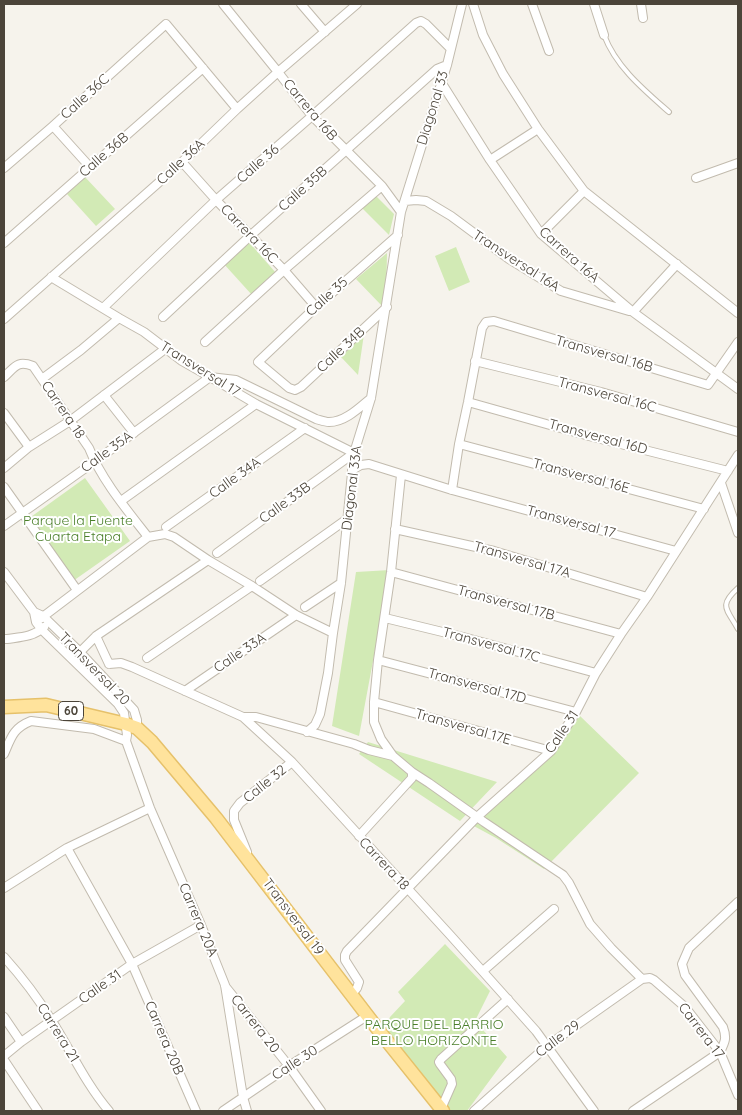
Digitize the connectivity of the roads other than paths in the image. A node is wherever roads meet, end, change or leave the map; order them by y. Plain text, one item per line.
1 (223, 4) edge
2 (301, 4) edge
3 (357, 4) edge
4 (462, 4) edge
5 (474, 4) edge
6 (532, 4) edge
7 (594, 4) edge
8 (641, 4) edge
9 (643, 18) dead end
10 (325, 32) junction
11 (604, 35) joint
12 (450, 48) junction
13 (549, 51) dead end
14 (447, 65) junction
15 (203, 68) junction
16 (278, 72) junction
17 (441, 82) junction
18 (237, 109) junction
19 (670, 112) dead end
20 (312, 116) junction
21 (53, 126) junction
22 (538, 129) junction
23 (346, 151) junction
24 (490, 160) junction
25 (182, 162) junction
26 (738, 163) edge
27 (90, 167) junction
28 (4, 168) edge
29 (696, 178) dead end
30 (382, 186) junction
31 (584, 192) junction
32 (216, 200) junction
33 (405, 201) junction
34 (401, 212) junction
35 (398, 234) junction
36 (541, 234) junction
37 (250, 236) junction
38 (4, 243) edge
39 (677, 264) junction
40 (284, 270) junction
41 (51, 277) junction
42 (316, 307) junction
43 (387, 307) junction
44 (103, 308) junction
45 (633, 312) junction
46 (738, 312) edge
47 (163, 317) dead end
48 (119, 318) junction
49 (4, 319) edge
50 (205, 342) dead end
51 (738, 342) edge
52 (165, 348) junction
53 (475, 361) junction
54 (716, 373) junction
55 (4, 377) edge
56 (210, 377) junction
57 (42, 379) junction
58 (295, 390) joint
59 (738, 390) edge
60 (104, 395) junction
61 (372, 398) junction
62 (468, 402) junction
63 (256, 404) junction
64 (4, 413) edge
65 (70, 421) junction
66 (305, 428) junction
67 (738, 432) edge
68 (134, 433) junction
69 (459, 444) junction
70 (29, 447) junction
71 (354, 453) junction
72 (738, 455) edge
73 (94, 462) junction
74 (4, 468) edge
75 (352, 470) junction
76 (728, 471) junction
77 (401, 475) junction
78 (721, 484) junction
79 (4, 487) edge
80 (452, 490) junction
81 (121, 501) junction
82 (704, 509) junction
83 (22, 514) junction
84 (348, 519) junction
85 (4, 526) edge
86 (166, 527) dead end
87 (395, 529) junction
88 (738, 533) edge
89 (148, 536) junction
90 (676, 551) junction
91 (217, 553) dead end
92 (208, 560) junction
93 (4, 572) edge
94 (391, 572) junction
95 (260, 581) dead end
96 (341, 583) junction
97 (252, 586) junction
98 (738, 588) edge
99 (77, 590) junction
100 (647, 597) junction
101 (305, 607) dead end
102 (34, 612) junction
103 (296, 615) junction
104 (43, 616) junction
105 (385, 618) junction
106 (36, 622) junction
107 (49, 623) junction
108 (738, 629) edge
109 (42, 630) junction
110 (333, 633) junction
111 (621, 634) junction
112 (96, 636) junction
113 (4, 638) edge
114 (80, 652) junction
115 (147, 658) dead end
116 (378, 660) junction
117 (109, 664) junction
118 (99, 673) junction
119 (596, 673) junction
120 (185, 691) junction
121 (374, 702) junction
122 (4, 707) edge
123 (576, 712) junction
124 (243, 717) junction
125 (129, 732) junction
126 (307, 732) junction
127 (551, 752) junction
128 (4, 754) edge
129 (393, 756) junction
130 (292, 762) junction
131 (412, 775) junction
132 (150, 808) junction
133 (477, 817) junction
134 (359, 836) junction
135 (67, 848) junction
136 (250, 862) junction
137 (4, 888) edge
138 (408, 888) junction
139 (738, 902) edge
140 (554, 909) dead end
141 (201, 925) junction
142 (4, 957) edge
143 (132, 964) junction
144 (483, 972) junction
145 (646, 979) junction
146 (225, 985) junction
147 (352, 994) junction
148 (508, 999) junction
149 (368, 1016) junction
150 (4, 1018) edge
151 (52, 1020) junction
152 (21, 1042) junction
153 (547, 1046) junction
154 (720, 1052) junction
155 (4, 1056) edge
156 (4, 1060) edge
157 (288, 1066) junction
158 (738, 1095) edge
159 (243, 1097) junction
160 (442, 1110) edge
161 (38, 1111) edge
162 (110, 1111) edge
163 (196, 1111) edge
164 (223, 1111) edge
165 (247, 1111) edge
166 (321, 1111) edge
167 (474, 1111) edge
168 (594, 1111) edge
169 (633, 1111) edge

1 - 16 street, Carrera 16B
2 - 10 street
3 - 10 street, Calle 36A
4 - 12 street, Diagonal 33
5 - 22 street
6 - 13 street
7 - 11 street
8 - 9 street
10 - 16 street, Calle 36A
11 - 19 lane
12 - 14 street, Diagonal 33
12 - 20 street, Calle 36
14 - 17 street, Diagonal 33
14 - 23 street, Calle 35B
15 - 18 street
15 - 21 street, Calle 36C
15 - 27 street, Calle 36B
16 - 18 street, Calle 36A
16 - 20 street, Carrera 16B
17 - 24 street, Carrera 16A
17 - 33 street, Diagonal 33
18 - 25 street, Calle 36A
20 - 23 street, Carrera 16B
20 - 32 street, Calle 36
21 - 27 street
21 - 28 street, Calle 36C
22 - 24 street
22 - 31 street
23 - 30 street, Carrera 16B
23 - 37 street, Calle 35B
24 - 36 street, Carrera 16A
25 - 32 street, Carrera 16C
25 - 41 street, Calle 36A
26 - 29 street
27 - 38 street, Calle 36B
30 - 34 street, Carrera 16B
30 - 40 street
31 - 36 street
31 - 39 street
32 - 37 street, Carrera 16C
32 - 44 street, Calle 36
33 - 34 street, Diagonal 33
33 - 45 street, Transversal 16A
34 - 35 street, Diagonal 33A
35 - 42 street, Calle 35
35 - 43 street, Diagonal 33A
36 - 45 street, Carrera 16A
37 - 40 street, Carrera 16C
37 - 47 street, Calle 35B
39 - 45 street
39 - 46 street
40 - 42 street, Carrera 16C
40 - 50 street
41 - 44 street, Transversal 17
41 - 49 street, Calle 36A
42 - 58 street, Calle 35
43 - 58 street, Calle 34B
43 - 61 street, Diagonal 33A
44 - 48 street, Transversal 17
45 - 54 street, Carrera 16A
48 - 52 street, Transversal 17
48 - 57 street
51 - 54 street
52 - 56 street, Transversal 17
52 - 60 street
53 - 54 street, Transversal 16B
53 - 62 street
53 - 67 street, Transversal 16C
54 - 59 street, Carrera 16A
55 - 57 street, Carrera 18
56 - 61 street
56 - 63 street, Transversal 17
56 - 68 street, Calle 35A
57 - 65 street, Carrera 18
60 - 65 street
60 - 68 street
61 - 71 street, Diagonal 33A
62 - 69 street
62 - 76 street, Transversal 16D
63 - 66 street, Transversal 17
63 - 81 street
64 - 70 street
65 - 70 street
65 - 73 street, Carrera 18
66 - 71 street, Transversal 17
66 - 86 street, Calle 34A
68 - 73 street, Calle 35A
69 - 80 street
69 - 82 street, Transversal 16E
70 - 74 street
71 - 75 street, Diagonal 33A
71 - 91 street, Calle 33B
72 - 76 street, Calle 31
73 - 81 street
73 - 83 street, Calle 35A
75 - 77 street, Transversal 17
75 - 84 street, Diagonal 33A
76 - 78 street, Calle 31
77 - 80 street, Transversal 17
77 - 87 street
78 - 82 street, Calle 31
78 - 88 street
79 - 83 street
80 - 90 street, Transversal 17
81 - 89 street
82 - 90 street, Calle 31
83 - 85 street, Calle 35A
83 - 99 street
84 - 95 street
84 - 96 street, Diagonal 33A
87 - 94 street
87 - 100 street, Transversal 17A
89 - 92 street
89 - 99 street
90 - 100 street, Calle 31
92 - 97 street
92 - 112 street
93 - 102 street
94 - 105 street
94 - 111 street, Transversal 17B
96 - 101 street
96 - 110 street, Diagonal 33A
97 - 103 street
97 - 115 street
98 - 108 lane
99 - 104 street
100 - 111 street, Calle 31
102 - 104 street
102 - 106 street
103 - 110 street
103 - 120 street, Calle 33A
104 - 106 street
104 - 107 street
105 - 116 street
105 - 119 street, Transversal 17C
106 - 109 street
107 - 109 street, Transversal 20
107 - 114 street, Transversal 20
109 - 113 street, Transversal 20
109 - 125 street, Transversal 20
110 - 126 street, Diagonal 33A
111 - 119 street, Calle 31
112 - 114 street
112 - 117 street
114 - 118 street, Transversal 20
116 - 121 street
116 - 123 street, Transversal 17D
117 - 118 street
117 - 120 street, Carrera 18
118 - 125 street, Transversal 20
119 - 123 street, Calle 31
120 - 124 street, Carrera 18
121 - 127 street, Transversal 17E
121 - 129 street
122 - 125 main road, 60
123 - 127 street, Calle 31
124 - 126 street
124 - 130 street, Carrera 18
125 - 128 street
125 - 132 street, Carrera 20A
125 - 136 main road, Transversal 19
126 - 129 street
127 - 133 street, Calle 31
129 - 131 street
130 - 134 street, Carrera 18
130 - 136 street, Calle 32
131 - 133 street, Carrera 17
131 - 134 street
132 - 135 street
132 - 141 street, Carrera 20A
133 - 138 street, Calle 31
133 - 145 street, Carrera 17
134 - 138 street, Carrera 18
135 - 137 street
135 - 143 street
136 - 147 main road, Transversal 19
138 - 144 street, Carrera 18
138 - 147 street, Calle 31
139 - 154 street
140 - 144 street
141 - 143 street, Calle 31
141 - 146 street, Carrera 20A
142 - 151 street, Carrera 21
143 - 151 street, Calle 31
143 - 163 street, Carrera 20B
144 - 148 street, Carrera 18
145 - 153 street, Calle 29
145 - 154 street, Carrera 17
146 - 157 street, Carrera 20
146 - 159 street, Carrera 20A
147 - 149 main road, Transversal 19
148 - 153 street, Carrera 18
148 - 160 street
149 - 157 street, Calle 30
149 - 160 main road, Transversal 19
150 - 152 street
151 - 152 street, Calle 31
151 - 162 street, Carrera 21
152 - 155 street, Calle 31
153 - 167 street, Calle 29
153 - 168 street, Carrera 18
154 - 158 street, Carrera 17
154 - 169 street
156 - 161 street
157 - 159 street, Calle 30
157 - 166 street, Carrera 20
159 - 164 street, Calle 30
159 - 165 street, Carrera 20A

